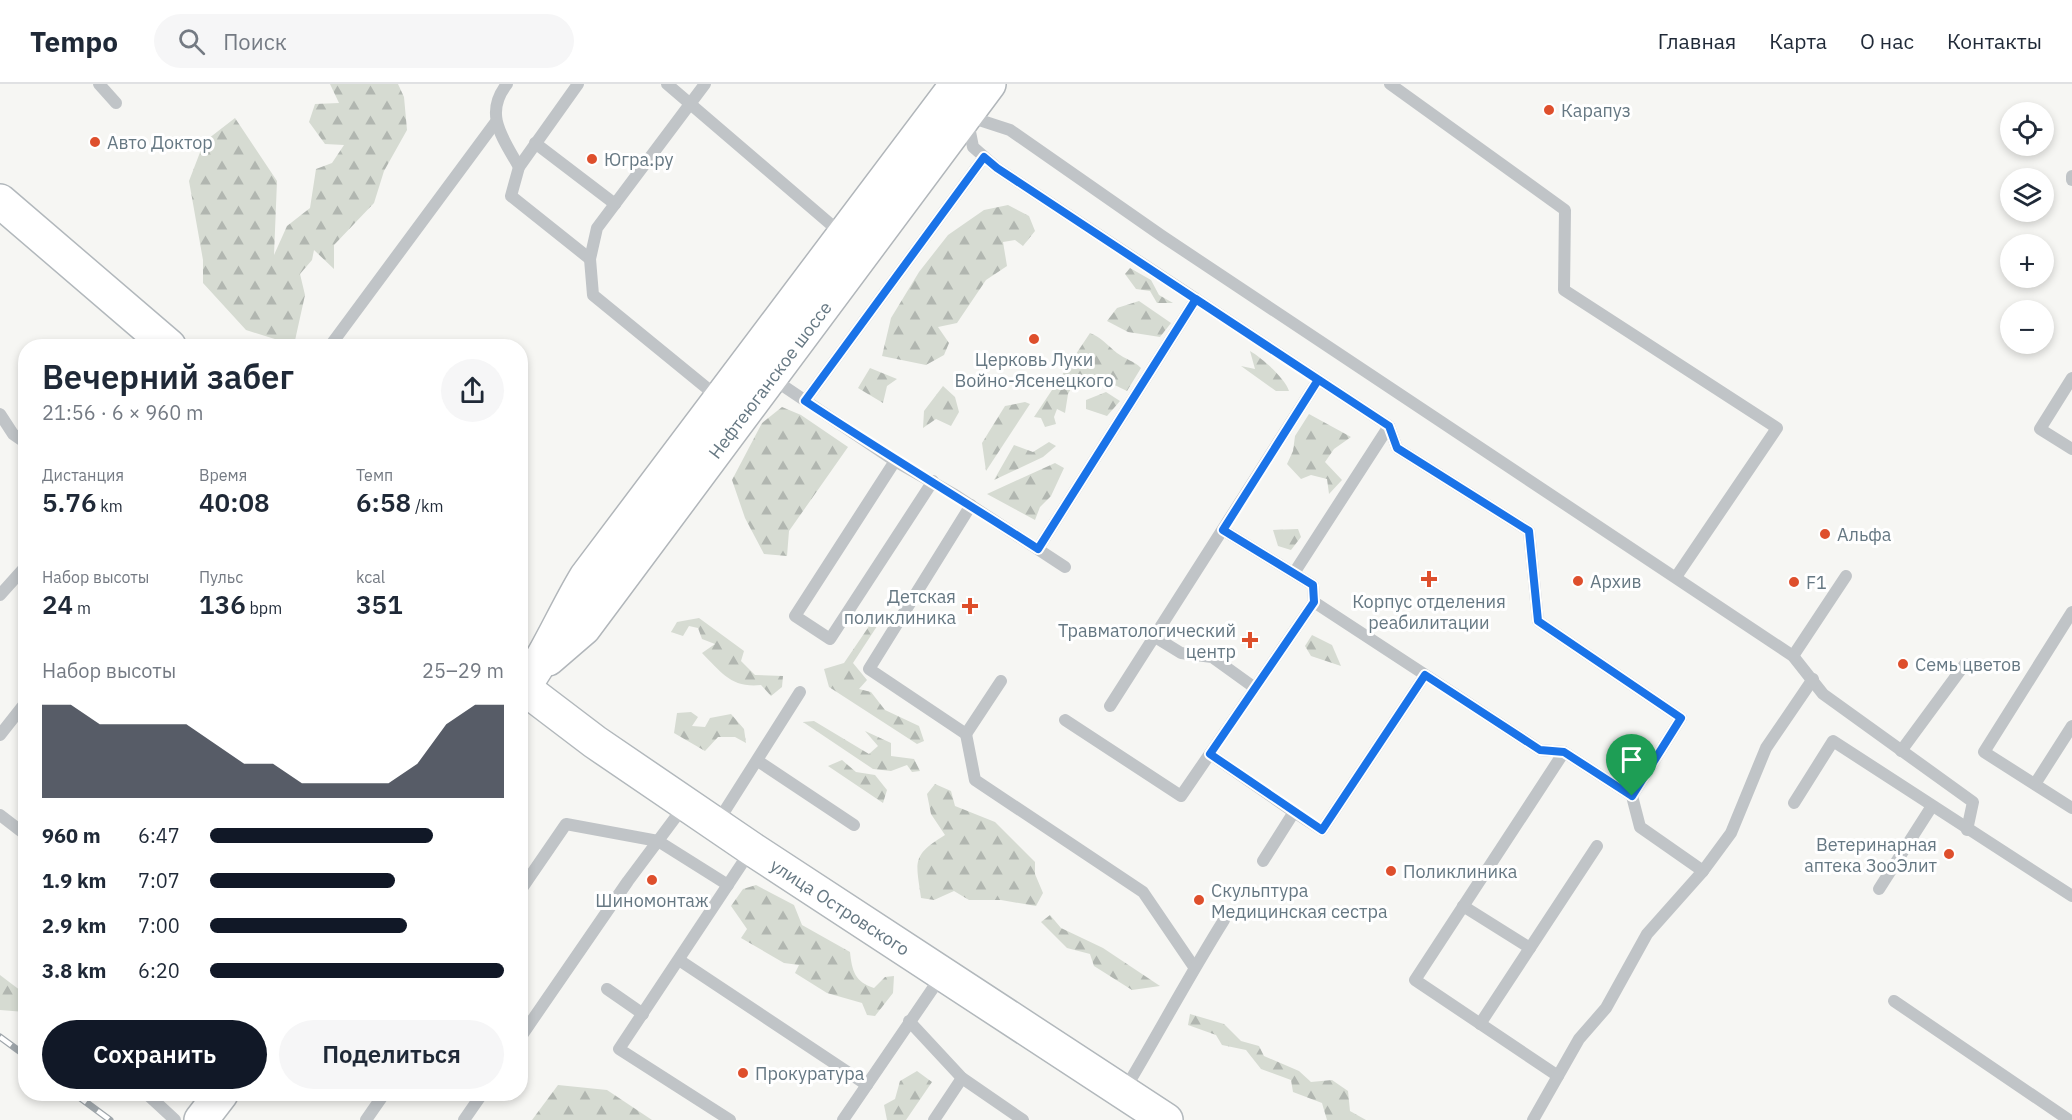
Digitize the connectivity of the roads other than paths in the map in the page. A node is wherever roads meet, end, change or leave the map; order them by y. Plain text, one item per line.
1 (99, 84) edge
2 (507, 84) edge
3 (578, 84) edge
4 (667, 84) edge
5 (705, 84) edge
6 (957, 84) edge
7 (989, 84) edge
8 (1390, 84) edge
9 (116, 103) dead end
10 (690, 104) junction
11 (966, 115) junction
12 (495, 123) junction
13 (536, 143) junction
14 (984, 157) junction
15 (519, 167) junction
16 (0, 201) edge
17 (615, 204) junction
18 (843, 234) junction
19 (590, 259) junction
20 (1196, 299) junction
21 (161, 339) edge
22 (335, 339) edge
23 (772, 378) junction
24 (2072, 378) edge
25 (1318, 380) junction
26 (719, 398) junction
27 (805, 401) junction
28 (0, 414) edge
29 (1389, 426) junction
30 (18, 437) edge
31 (2072, 449) edge
32 (895, 461) junction
33 (933, 481) junction
34 (971, 505) junction
35 (1223, 530) junction
36 (1038, 549) junction
37 (1065, 567) dead end
38 (1294, 573) junction
39 (18, 574) edge
40 (1846, 576) dead end
41 (1676, 577) junction
42 (0, 593) edge
43 (1314, 602) junction
44 (2072, 612) edge
45 (1155, 637) junction
46 (1793, 656) junction
47 (1965, 664) dead end
48 (1425, 675) junction
49 (528, 679) edge
50 (1813, 679) junction
51 (528, 681) edge
52 (1001, 681) dead end
53 (528, 685) edge
54 (1255, 688) junction
55 (800, 692) dead end
56 (1110, 706) dead end
57 (18, 712) edge
58 (1065, 720) dead end
59 (2072, 726) edge
60 (966, 734) junction
61 (0, 735) edge
62 (1901, 750) junction
63 (1564, 752) junction
64 (1210, 754) junction
65 (758, 761) junction
66 (2035, 784) junction
67 (1632, 796) junction
68 (687, 803) junction
69 (1794, 803) dead end
70 (1932, 806) junction
71 (2072, 808) edge
72 (1294, 812) junction
73 (0, 815) edge
74 (717, 824) junction
75 (854, 825) dead end
76 (18, 829) edge
77 (1967, 830) junction
78 (658, 840) junction
79 (1597, 846) dead end
80 (752, 849) junction
81 (1263, 861) dead end
82 (1703, 871) junction
83 (528, 879) edge
84 (728, 885) junction
85 (1879, 889) dead end
86 (2072, 896) edge
87 (1463, 906) junction
88 (1224, 920) dead end
89 (1530, 948) junction
90 (679, 960) junction
91 (1194, 967) junction
92 (942, 974) junction
93 (607, 989) dead end
94 (1894, 1001) dead end
95 (643, 1014) junction
96 (909, 1021) junction
97 (1480, 1024) junction
98 (528, 1027) edge
99 (1558, 1076) junction
100 (962, 1078) junction
101 (867, 1085) junction
102 (1123, 1092) junction
103 (155, 1101) edge
104 (379, 1101) edge
105 (477, 1101) edge
106 (713, 1116) edge
107 (175, 1120) edge
108 (366, 1120) edge
109 (464, 1120) edge
110 (730, 1120) edge
111 (843, 1120) edge
112 (934, 1120) edge
113 (1023, 1120) edge
114 (1166, 1120) edge
115 (1533, 1120) edge
116 (2069, 1120) edge

1 - 9 lane
2 - 12 lane
3 - 13 lane
4 - 10 lane
5 - 10 lane
6 - 18 main road, Нефтеюганское шоссе
7 - 11 main road, Нефтеюганское шоссе
8 - 41 lane
10 - 17 lane
10 - 18 lane
11 - 14 lane
11 - 23 main road, Нефтеюганское шоссе
11 - 41 lane
12 - 15 lane
12 - 22 lane
13 - 15 lane
13 - 17 lane
14 - 20 lane
14 - 27 lane
15 - 19 lane
16 - 21 main road
17 - 19 lane
18 - 26 main road, Нефтеюганское шоссе
19 - 26 lane
20 - 25 lane
20 - 36 lane
23 - 27 lane
23 - 51 main road, Нефтеюганское шоссе
24 - 31 lane
25 - 29 lane
25 - 35 lane
26 - 49 main road, Нефтеюганское шоссе
27 - 32 lane
28 - 30 lane
29 - 38 lane
29 - 67 lane
32 - 33 lane
32 - 33 lane
33 - 34 lane
34 - 36 lane
34 - 60 lane
35 - 38 lane
35 - 45 lane
36 - 37 lane
38 - 43 lane
39 - 42 lane
40 - 46 lane
41 - 46 lane
43 - 48 lane
43 - 54 lane
44 - 66 lane
45 - 54 lane
45 - 56 lane
46 - 50 lane
47 - 62 lane
48 - 63 lane
48 - 72 lane
50 - 62 lane
50 - 82 lane
52 - 60 lane
53 - 68 main road, улица Островского
54 - 64 lane
55 - 65 lane
57 - 61 lane
58 - 64 lane
59 - 66 lane
60 - 91 lane
62 - 77 lane
63 - 67 lane
63 - 87 lane
64 - 72 lane
65 - 74 lane
65 - 75 lane
66 - 71 lane
67 - 82 lane
68 - 74 main road, улица Островского
68 - 78 lane
69 - 70 lane
70 - 77 lane
70 - 85 lane
72 - 81 lane
73 - 76 lane
74 - 80 main road, улица Островского
77 - 86 lane
78 - 83 lane
78 - 84 lane
78 - 98 lane
79 - 89 lane
80 - 84 lane
80 - 92 main road, улица Островского
82 - 99 lane
84 - 90 lane
87 - 89 lane
87 - 97 lane
88 - 91 lane
89 - 97 lane
90 - 95 lane
90 - 101 lane
91 - 102 lane
92 - 96 lane
92 - 102 main road, улица Островского
93 - 95 lane
94 - 116 lane
95 - 106 lane
96 - 100 lane
96 - 101 lane
97 - 99 lane
99 - 115 lane
100 - 112 lane
100 - 113 lane
101 - 111 lane
102 - 114 main road, улица Островского
103 - 107 lane
104 - 108 lane
105 - 109 lane
106 - 110 lane

